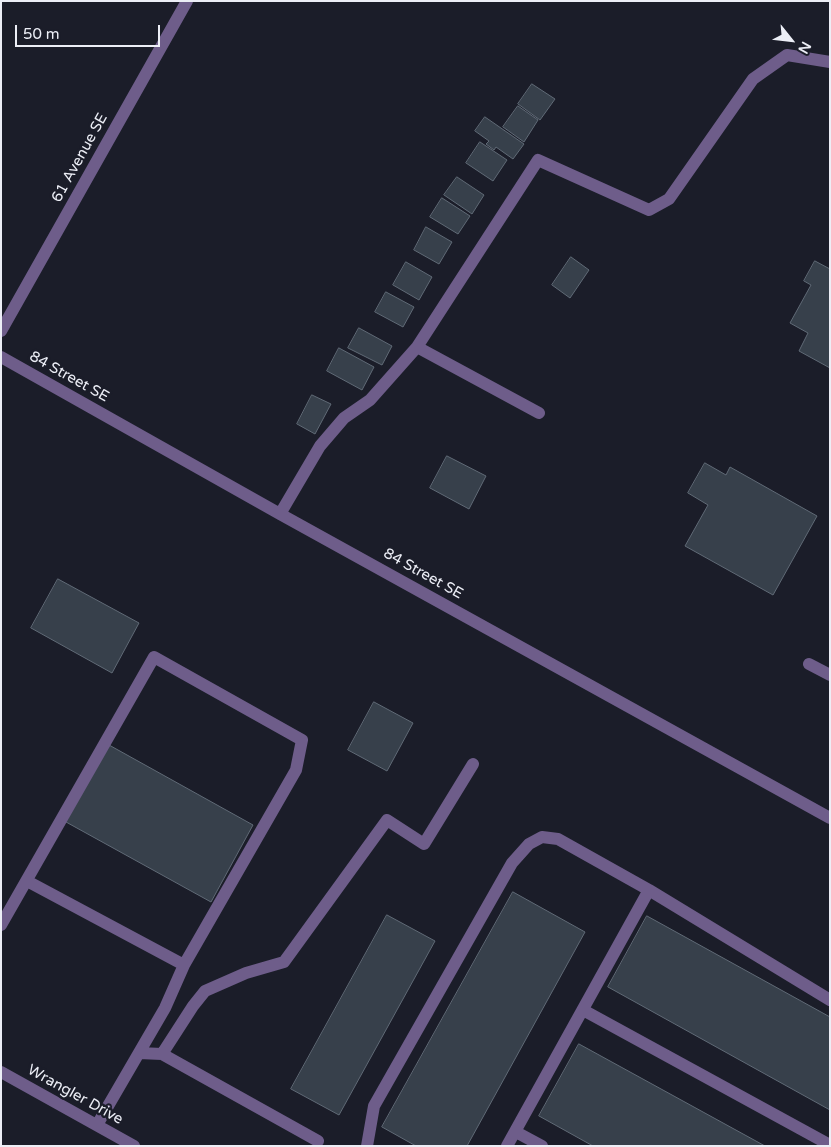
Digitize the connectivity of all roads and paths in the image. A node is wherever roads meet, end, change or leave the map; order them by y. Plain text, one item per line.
1 (187, 1) edge
2 (830, 62) edge
3 (1, 331) edge
4 (416, 347) junction
5 (1, 357) edge
6 (539, 413) dead end
7 (280, 514) junction
8 (809, 664) dead end
9 (830, 675) edge
10 (473, 764) dead end
11 (830, 818) edge
12 (27, 881) junction
13 (650, 890) junction
14 (1, 925) edge
15 (184, 965) junction
16 (830, 1000) edge
17 (583, 1010) junction
18 (139, 1053) junction
19 (162, 1054) junction
20 (1, 1072) edge
21 (97, 1125) junction
22 (516, 1132) junction
23 (318, 1141) dead end
24 (830, 1145) edge
25 (134, 1146) edge
26 (367, 1146) edge
27 (508, 1146) edge
28 (542, 1146) edge

1 - 3 street, 61 Avenue SE
2 - 4 street
4 - 6 street
4 - 7 street
5 - 7 street, 84 Street SE
7 - 11 street, 84 Street SE
8 - 9 street
10 - 19 street
12 - 14 street
12 - 15 street
12 - 15 street
13 - 16 street
13 - 17 street
13 - 26 street
15 - 18 street
17 - 22 street
17 - 24 street
18 - 19 street
18 - 21 street
19 - 23 street
20 - 21 street, Wrangler Drive
21 - 25 street, Wrangler Drive
22 - 27 street
22 - 28 street

